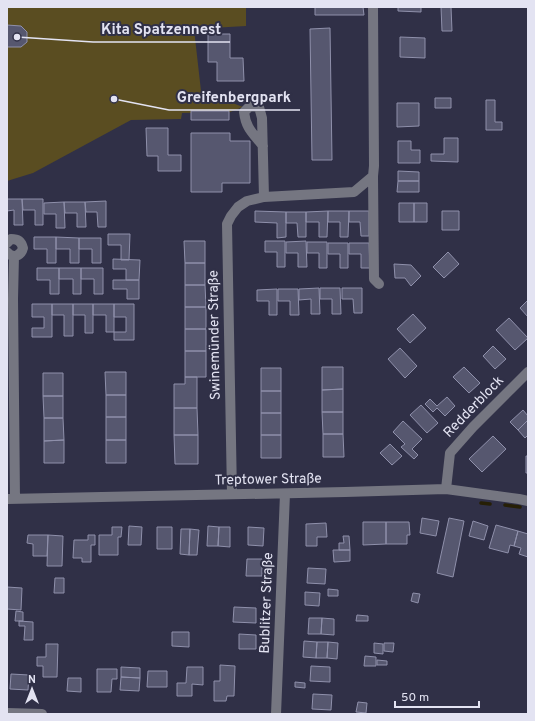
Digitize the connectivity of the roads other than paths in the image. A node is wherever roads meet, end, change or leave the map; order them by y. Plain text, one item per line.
1 (373, 7) edge
2 (263, 146) dead end
3 (373, 176) junction
4 (264, 196) junction
5 (7, 243) edge
6 (10, 254) edge
7 (379, 284) dead end
8 (528, 372) edge
9 (446, 489) junction
10 (232, 494) junction
11 (285, 494) junction
12 (11, 499) edge
13 (528, 501) edge
14 (7, 713) edge
15 (32, 714) edge
16 (42, 714) edge
17 (276, 714) edge

1 - 3 street
2 - 4 street
3 - 4 street, Swinemünder Straße
3 - 7 street
4 - 10 street, Swinemünder Straße
5 - 6 street
6 - 12 street
8 - 9 street, Redderblock
9 - 11 street, Treptower Straße
9 - 13 street, Treptower Straße
10 - 11 street, Treptower Straße
10 - 12 street, Treptower Straße
11 - 17 street, Bublitzer Straße
14 - 15 street
15 - 16 street

